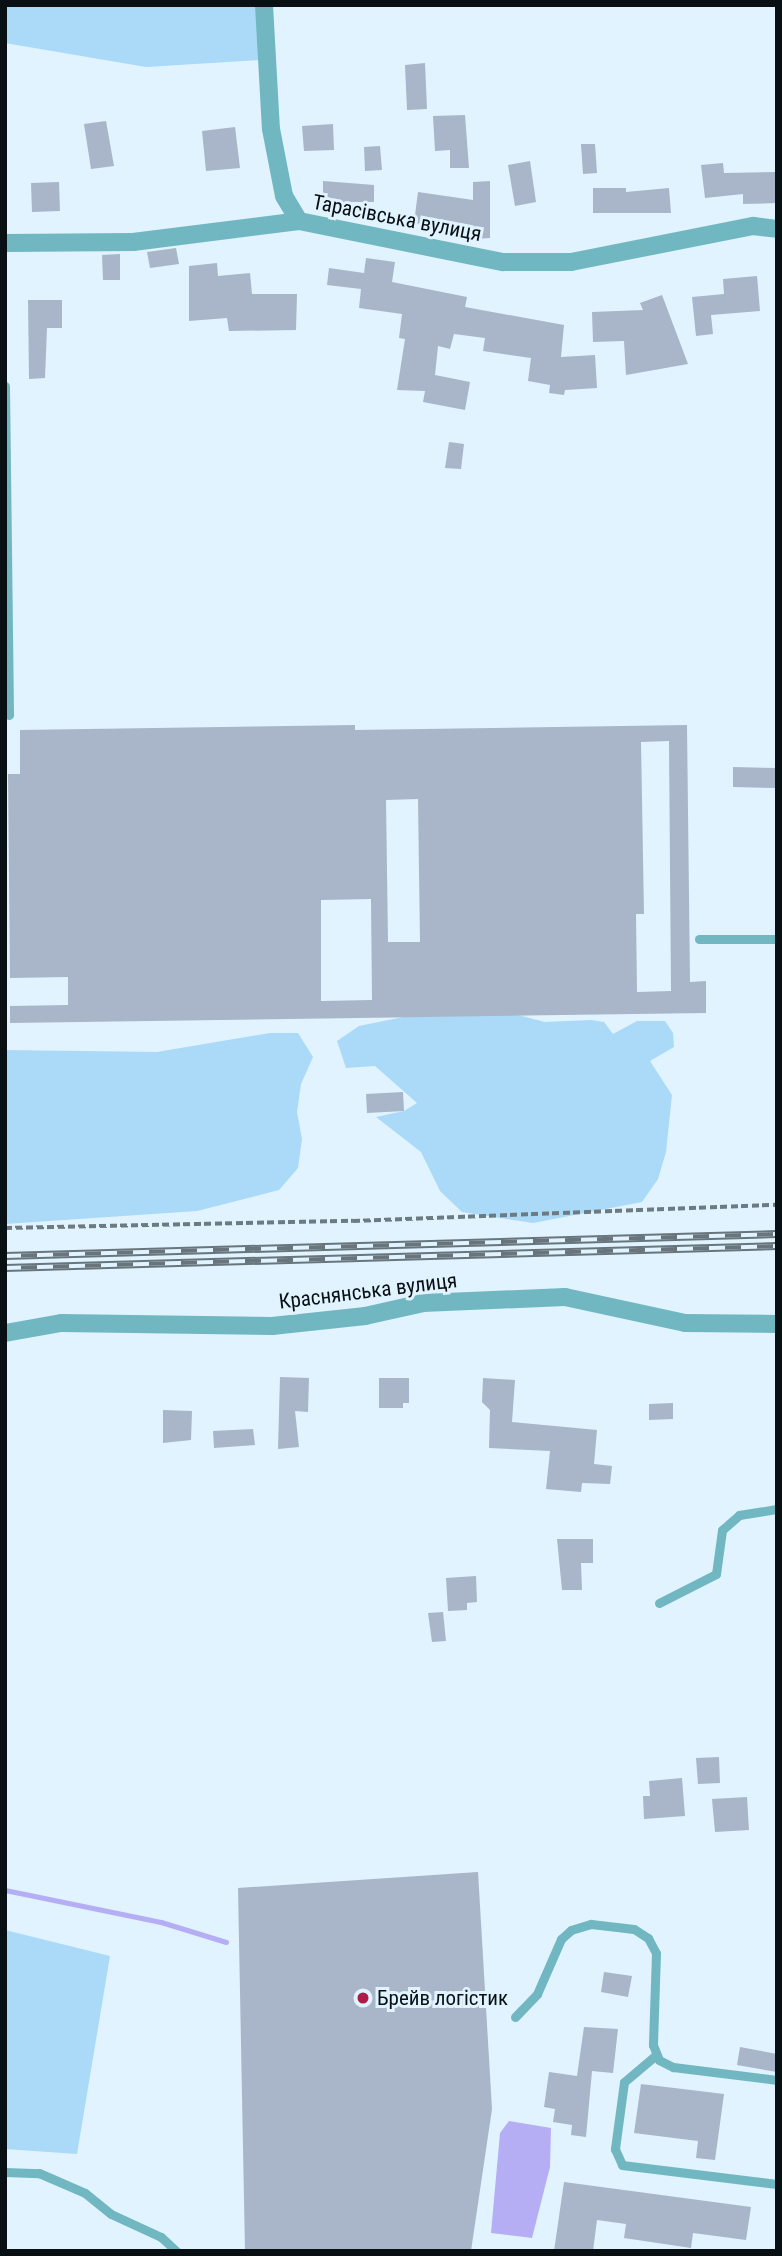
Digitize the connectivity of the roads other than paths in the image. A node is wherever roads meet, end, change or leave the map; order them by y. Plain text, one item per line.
1 (264, 5) edge
2 (299, 221) junction
3 (777, 229) edge
4 (5, 243) edge
5 (5, 386) edge
6 (9, 715) dead end
7 (699, 939) dead end
8 (777, 939) edge
9 (777, 1324) edge
10 (5, 1333) edge
11 (777, 1509) edge
12 (659, 1603) dead end
13 (515, 2017) dead end
14 (656, 2055) junction
15 (777, 2080) edge
16 (5, 2172) edge
17 (777, 2184) edge
18 (176, 2251) edge

1 - 2 street
2 - 3 street, Тарасівська вулиця
2 - 4 street, Тарасівська вулиця
5 - 6 lane
7 - 8 lane
9 - 10 street, Краснянська вулиця
11 - 12 lane
13 - 14 lane
14 - 15 lane
14 - 17 lane
16 - 18 lane

